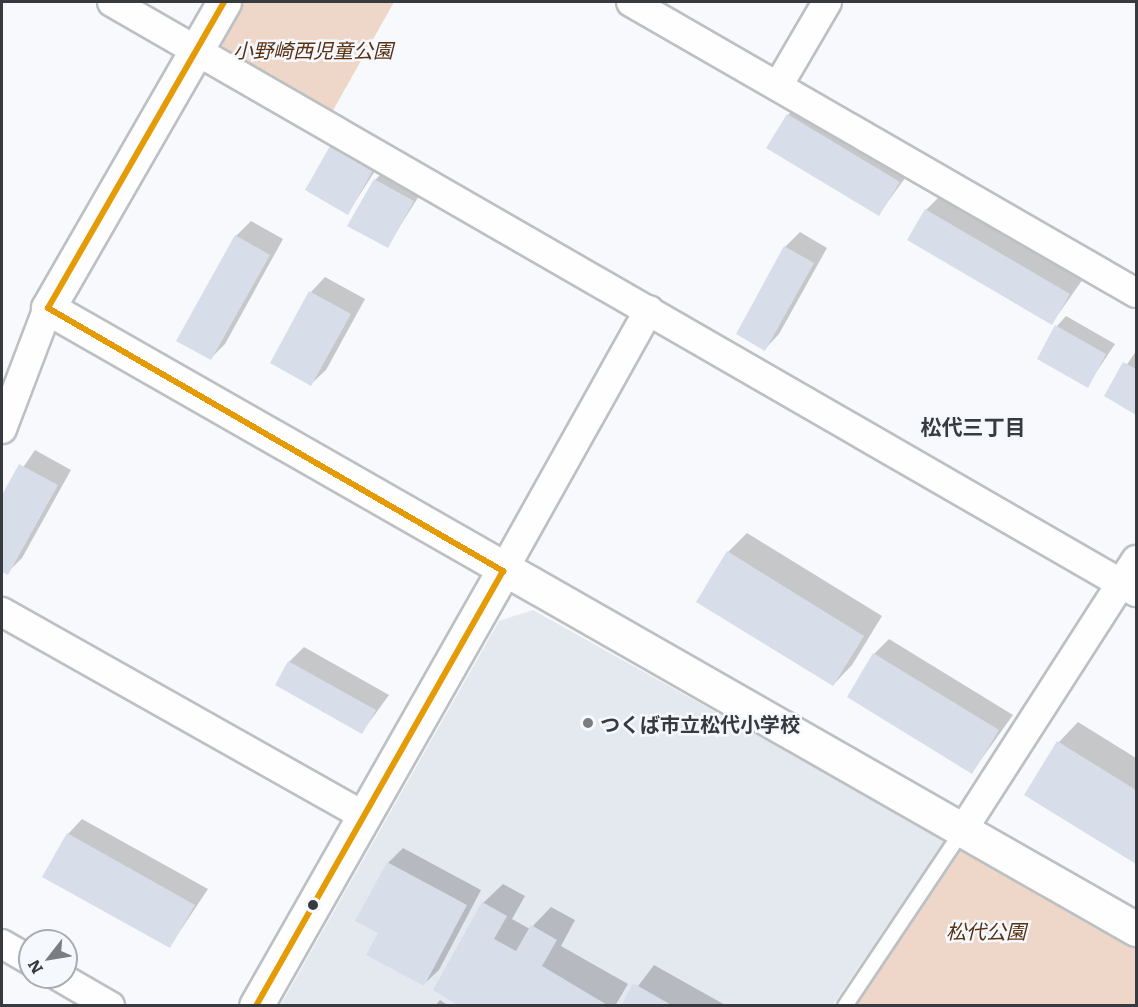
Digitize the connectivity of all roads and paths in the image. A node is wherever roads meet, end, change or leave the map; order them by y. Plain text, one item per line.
1 (112, 2) edge
2 (224, 2) edge
3 (631, 2) edge
4 (827, 2) edge
5 (196, 50) junction
6 (778, 86) junction
7 (1137, 293) edge
8 (48, 308) junction
9 (649, 310) junction
10 (2, 429) edge
11 (503, 571) junction
12 (1132, 578) edge
13 (2, 612) edge
14 (361, 814) junction
15 (962, 831) junction
16 (1137, 929) edge
17 (2, 944) edge
18 (18, 953) edge
19 (78, 987) edge
20 (111, 1005) edge
21 (256, 1005) edge
22 (845, 1005) edge

1 - 5 street
2 - 5 street
3 - 6 street
4 - 6 street
5 - 8 street
5 - 9 street
6 - 7 street
8 - 10 street
8 - 11 street
9 - 11 street
9 - 12 street
11 - 14 street
11 - 15 street
12 - 15 street
13 - 14 street
14 - 21 street
15 - 16 street
15 - 22 lane
17 - 18 street
19 - 20 street

